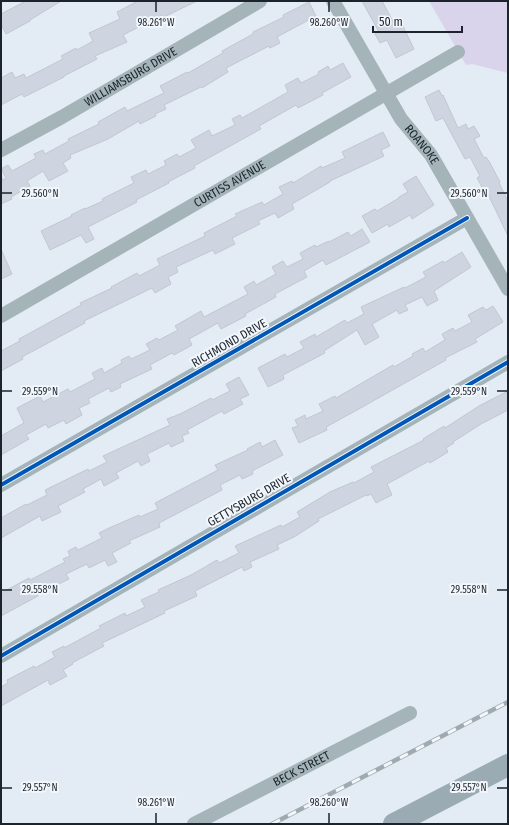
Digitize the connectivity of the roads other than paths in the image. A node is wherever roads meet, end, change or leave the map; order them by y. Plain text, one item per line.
1 (260, 1) edge
2 (333, 1) edge
3 (458, 52) dead end
4 (386, 94) junction
5 (1, 150) edge
6 (467, 218) junction
7 (508, 289) edge
8 (1, 316) edge
9 (508, 362) edge
10 (1, 486) edge
11 (1, 656) edge
12 (410, 713) dead end
13 (508, 765) edge
14 (194, 824) edge
15 (394, 824) edge

1 - 5 street, WILLIAMSBURG DRIVE
2 - 4 street, ROANOKE
3 - 4 street, CURTISS AVENUE
4 - 6 street, ROANOKE
4 - 8 street, CURTISS AVENUE
6 - 7 street, ROANOKE
6 - 10 street, RICHMOND DRIVE
9 - 11 street, GETTYSBURG DRIVE
12 - 14 street, BECK STREET
13 - 15 main road

